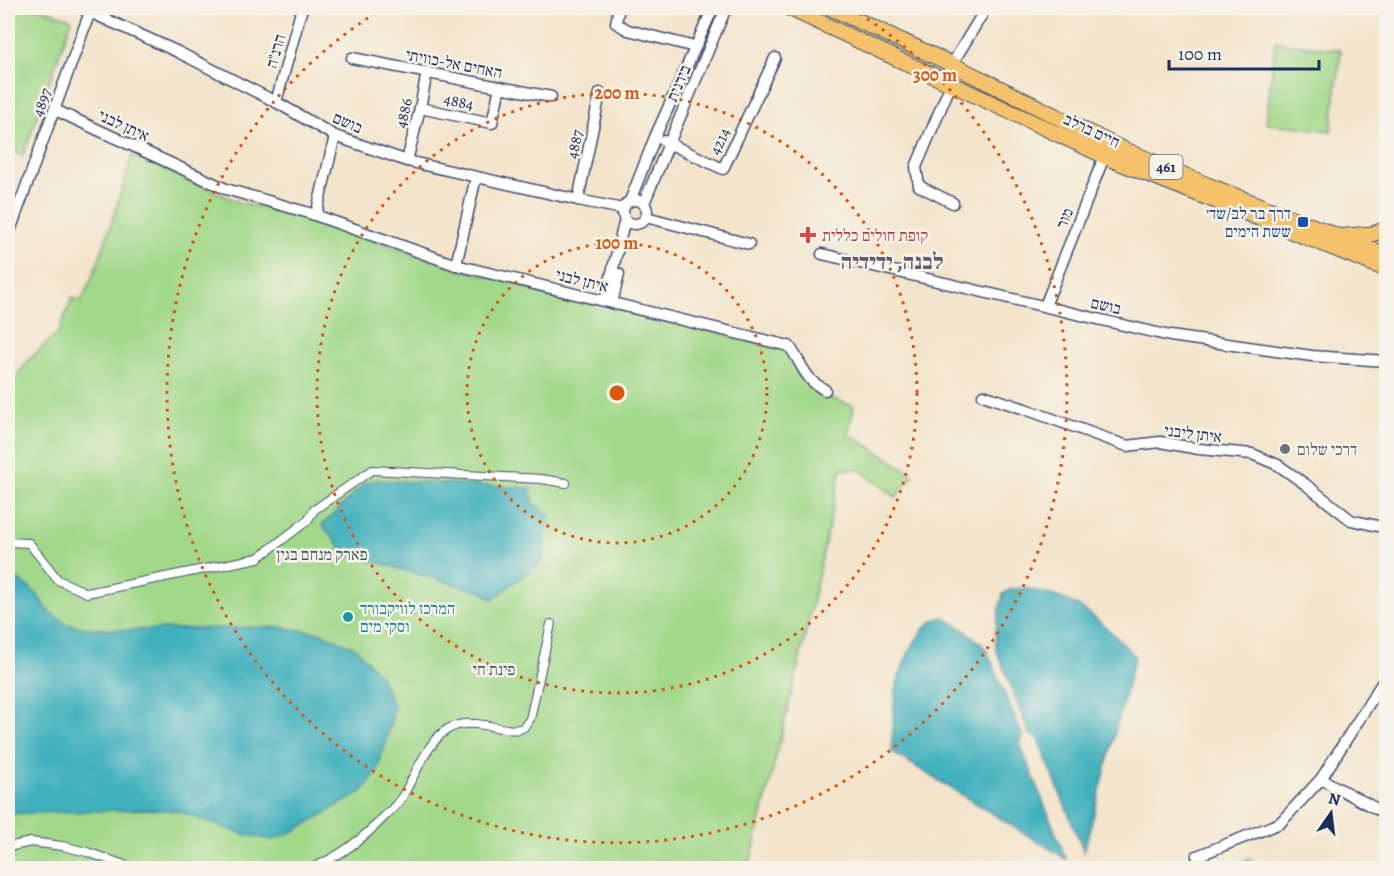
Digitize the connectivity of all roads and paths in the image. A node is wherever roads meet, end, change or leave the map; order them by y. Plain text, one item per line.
1 (302, 8) edge
2 (619, 8) edge
3 (713, 8) edge
4 (726, 8) edge
5 (789, 8) edge
6 (831, 8) edge
7 (986, 8) edge
8 (86, 10) edge
9 (695, 47) junction
10 (352, 58) dead end
11 (775, 58) dead end
12 (952, 65) junction
13 (427, 72) junction
14 (947, 82) junction
15 (500, 87) junction
16 (600, 93) dead end
17 (551, 97) dead end
18 (276, 102) junction
19 (420, 108) junction
20 (54, 110) junction
21 (335, 136) junction
22 (655, 137) junction
23 (1103, 140) junction
24 (668, 142) junction
25 (1104, 156) junction
26 (407, 161) junction
27 (476, 177) junction
28 (578, 200) junction
29 (644, 203) junction
30 (952, 203) dead end
31 (628, 213) junction
32 (316, 215) junction
33 (646, 217) junction
34 (1384, 230) dead end
35 (1336, 235) junction
36 (8, 236) edge
37 (749, 244) dead end
38 (822, 254) dead end
39 (1386, 255) edge
40 (456, 265) junction
41 (1386, 269) edge
42 (608, 302) junction
43 (1045, 306) junction
44 (1386, 361) edge
45 (825, 390) dead end
46 (983, 395) dead end
47 (566, 483) dead end
48 (1386, 528) edge
49 (8, 542) edge
50 (551, 624) dead end
51 (1386, 677) edge
52 (1321, 779) junction
53 (1386, 814) edge
54 (8, 847) edge
55 (1197, 855) dead end
56 (133, 868) edge
57 (312, 868) edge

1 - 18 street, הרנ"ה
2 - 9 street
3 - 9 street, בירנית
4 - 24 street, בירנית
5 - 14 main road, חיים ברלב / 461
6 - 12 main road, חיים ברלב / 461
7 - 12 street
8 - 18 street, בושם
8 - 20 street, 4897
9 - 22 street, בירנית
10 - 13 street, האחים אל-כוויתי
11 - 24 street, 4214
12 - 14 street
12 - 23 main road, חיים ברלב / 461
13 - 15 street, האחים אל-כוויתי
13 - 19 street, 4886
14 - 25 main road, חיים ברלב / 461
14 - 30 street
15 - 17 street, האחים אל-כוויתי
15 - 19 street, 4884
16 - 28 street, 4887
18 - 21 street, בושם
19 - 26 street, 4886
20 - 32 street, איתן לבני
20 - 36 street, 4897
21 - 26 street, בושם
21 - 32 street
22 - 24 street, 4214
22 - 31 street, בירנית
23 - 25 street, מור
23 - 35 main road, חיים ברלב / 461
24 - 29 street, בירנית
25 - 41 main road, חיים ברלב / 461
25 - 43 street, מור
26 - 27 street, בושם
27 - 28 street, בושם
27 - 40 street
28 - 31 street, בושם
29 - 31 street, בושם
29 - 33 street
31 - 33 street
31 - 42 street, בירנית
32 - 40 street, איתן לבני
33 - 37 street
34 - 35 main road
35 - 39 main road, חיים ברלב / 461
38 - 43 street, בושם
40 - 42 street, איתן לבני
42 - 45 street, איתן לבני
43 - 44 street, בושם
46 - 48 street, איתן ליבני
47 - 49 street
50 - 57 street
51 - 52 street
52 - 53 street
52 - 55 street
54 - 56 street

